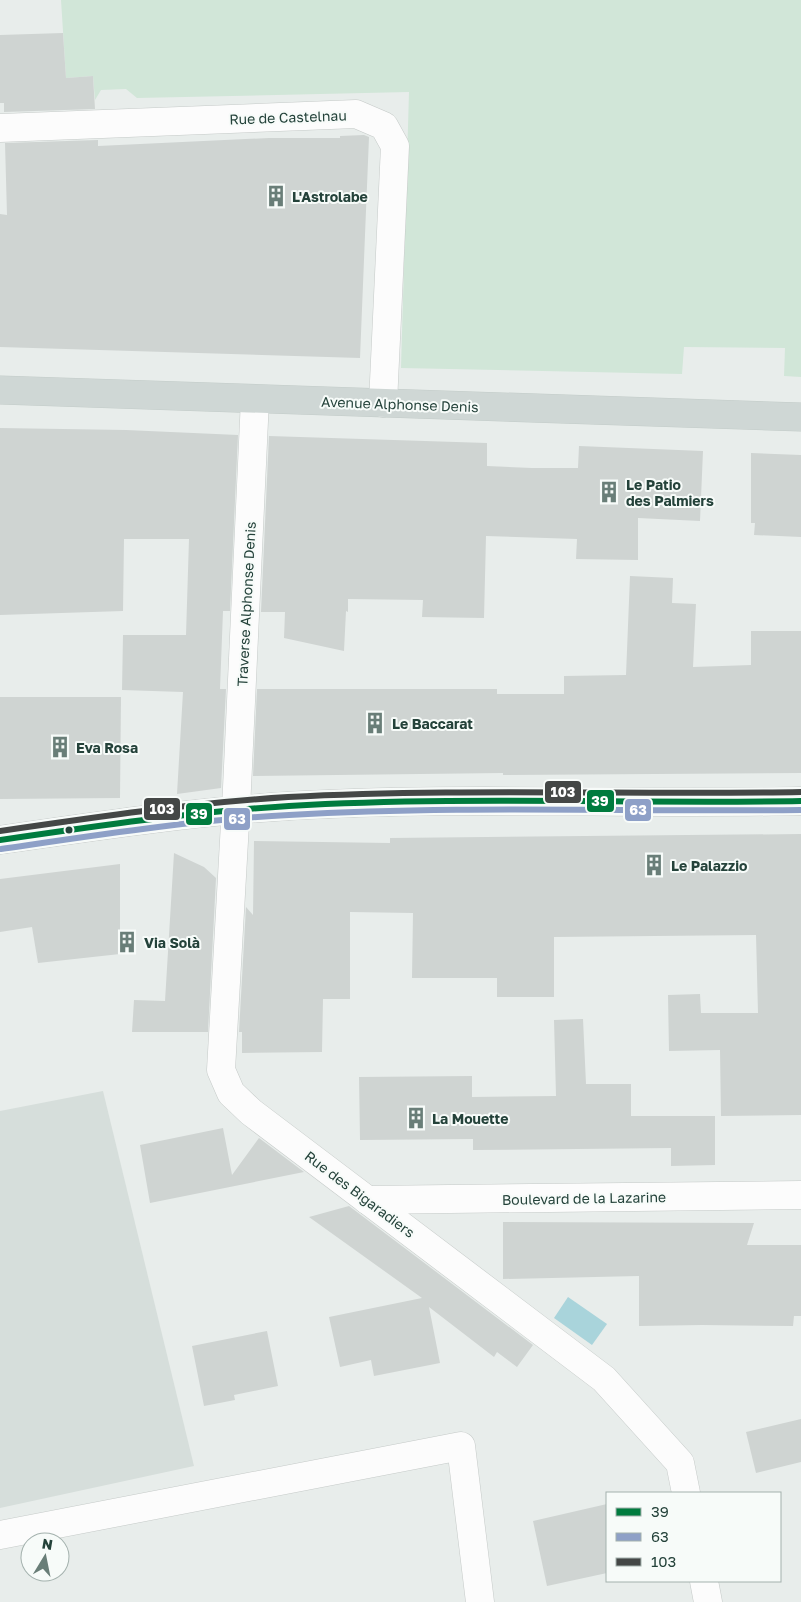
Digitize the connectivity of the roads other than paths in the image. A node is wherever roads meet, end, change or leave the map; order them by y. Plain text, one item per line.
1 (0, 128) edge
2 (0, 390) edge
3 (255, 399) junction
4 (383, 403) junction
5 (801, 417) edge
6 (801, 801) edge
7 (236, 810) junction
8 (0, 840) edge
9 (801, 1195) edge
10 (367, 1200) junction
11 (686, 1492) edge
12 (0, 1535) edge
13 (704, 1582) edge
14 (480, 1602) edge
15 (708, 1602) edge

1 - 4 street, Rue de Castelnau
2 - 3 main road, Avenue Alphonse Denis
3 - 4 main road, Avenue Alphonse Denis
3 - 7 street, Traverse Alphonse Denis
4 - 5 main road, Avenue Alphonse Denis
6 - 7 street
7 - 8 street
7 - 10 street, Rue des Bigaradiers
9 - 10 street, Boulevard de la Lazarine
10 - 11 street, Rue des Bigaradiers
12 - 14 street
13 - 15 street

